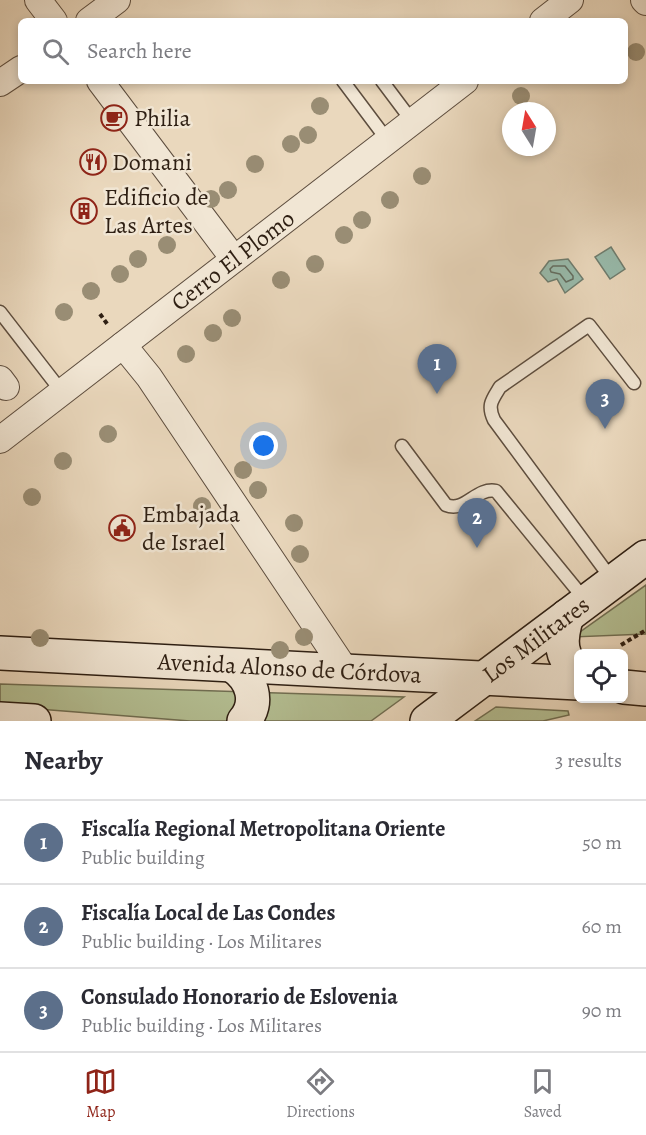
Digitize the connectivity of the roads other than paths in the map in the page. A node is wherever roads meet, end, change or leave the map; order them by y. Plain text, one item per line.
1 (38, 0) edge
2 (117, 0) edge
3 (570, 0) edge
4 (52, 18) edge
5 (93, 18) edge
6 (547, 18) edge
7 (18, 71) edge
8 (0, 83) edge
9 (102, 84) edge
10 (345, 84) edge
11 (384, 84) edge
12 (461, 84) edge
13 (412, 121) junction
14 (388, 141) junction
15 (234, 259) junction
16 (0, 312) edge
17 (123, 345) junction
18 (634, 383) dead end
19 (62, 392) junction
20 (0, 440) edge
21 (402, 446) dead end
22 (646, 557) edge
23 (613, 581) junction
24 (576, 608) junction
25 (0, 653) edge
26 (232, 666) junction
27 (574, 670) edge
28 (346, 671) junction
29 (483, 679) junction
30 (574, 683) edge
31 (628, 687) edge
32 (646, 689) edge
33 (0, 719) edge
34 (34, 721) edge
35 (244, 721) edge
36 (427, 721) edge

1 - 4 street
2 - 5 street
3 - 6 street
7 - 8 street
9 - 15 street
10 - 14 lane
11 - 13 lane
12 - 13 street, Cerro El Plomo
13 - 14 street, Cerro El Plomo
14 - 15 street, Cerro El Plomo
15 - 17 street, Cerro El Plomo
16 - 19 lane
17 - 19 street, Cerro El Plomo
17 - 28 street
18 - 23 lane
19 - 20 street, Cerro El Plomo
21 - 24 lane
22 - 23 main road, Los Militares
23 - 24 main road, Los Militares
24 - 27 main road
24 - 29 main road, Los Militares
25 - 26 main road, Avenida Alonso de Córdova
26 - 28 main road, Avenida Alonso de Córdova
26 - 35 main road
28 - 29 main road, Avenida Alonso de Córdova
29 - 30 main road, Avenida Alonso de Córdova
29 - 36 main road, Los Militares
31 - 32 main road
33 - 34 main road

